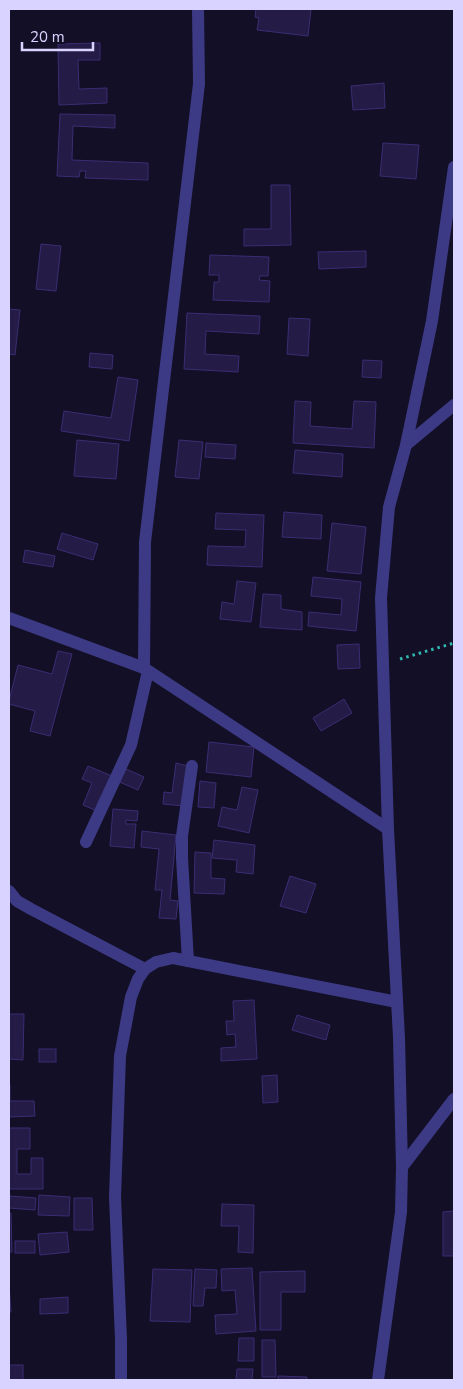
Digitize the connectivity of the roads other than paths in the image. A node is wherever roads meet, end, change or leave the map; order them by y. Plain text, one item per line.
1 (198, 9) edge
2 (454, 166) edge
3 (454, 405) edge
4 (406, 445) junction
5 (9, 618) edge
6 (146, 669) junction
7 (192, 766) dead end
8 (388, 829) junction
9 (86, 842) dead end
10 (9, 891) edge
11 (188, 961) junction
12 (144, 969) junction
13 (397, 1002) junction
14 (454, 1099) edge
15 (402, 1167) junction
16 (121, 1380) edge
17 (378, 1380) edge

1 - 6 street
2 - 4 street
3 - 4 street
4 - 8 street
5 - 6 street
6 - 8 street
6 - 9 street
7 - 11 street
8 - 13 street
10 - 12 street
11 - 12 street
11 - 13 street
12 - 16 street
13 - 15 street
14 - 15 street
15 - 17 street

